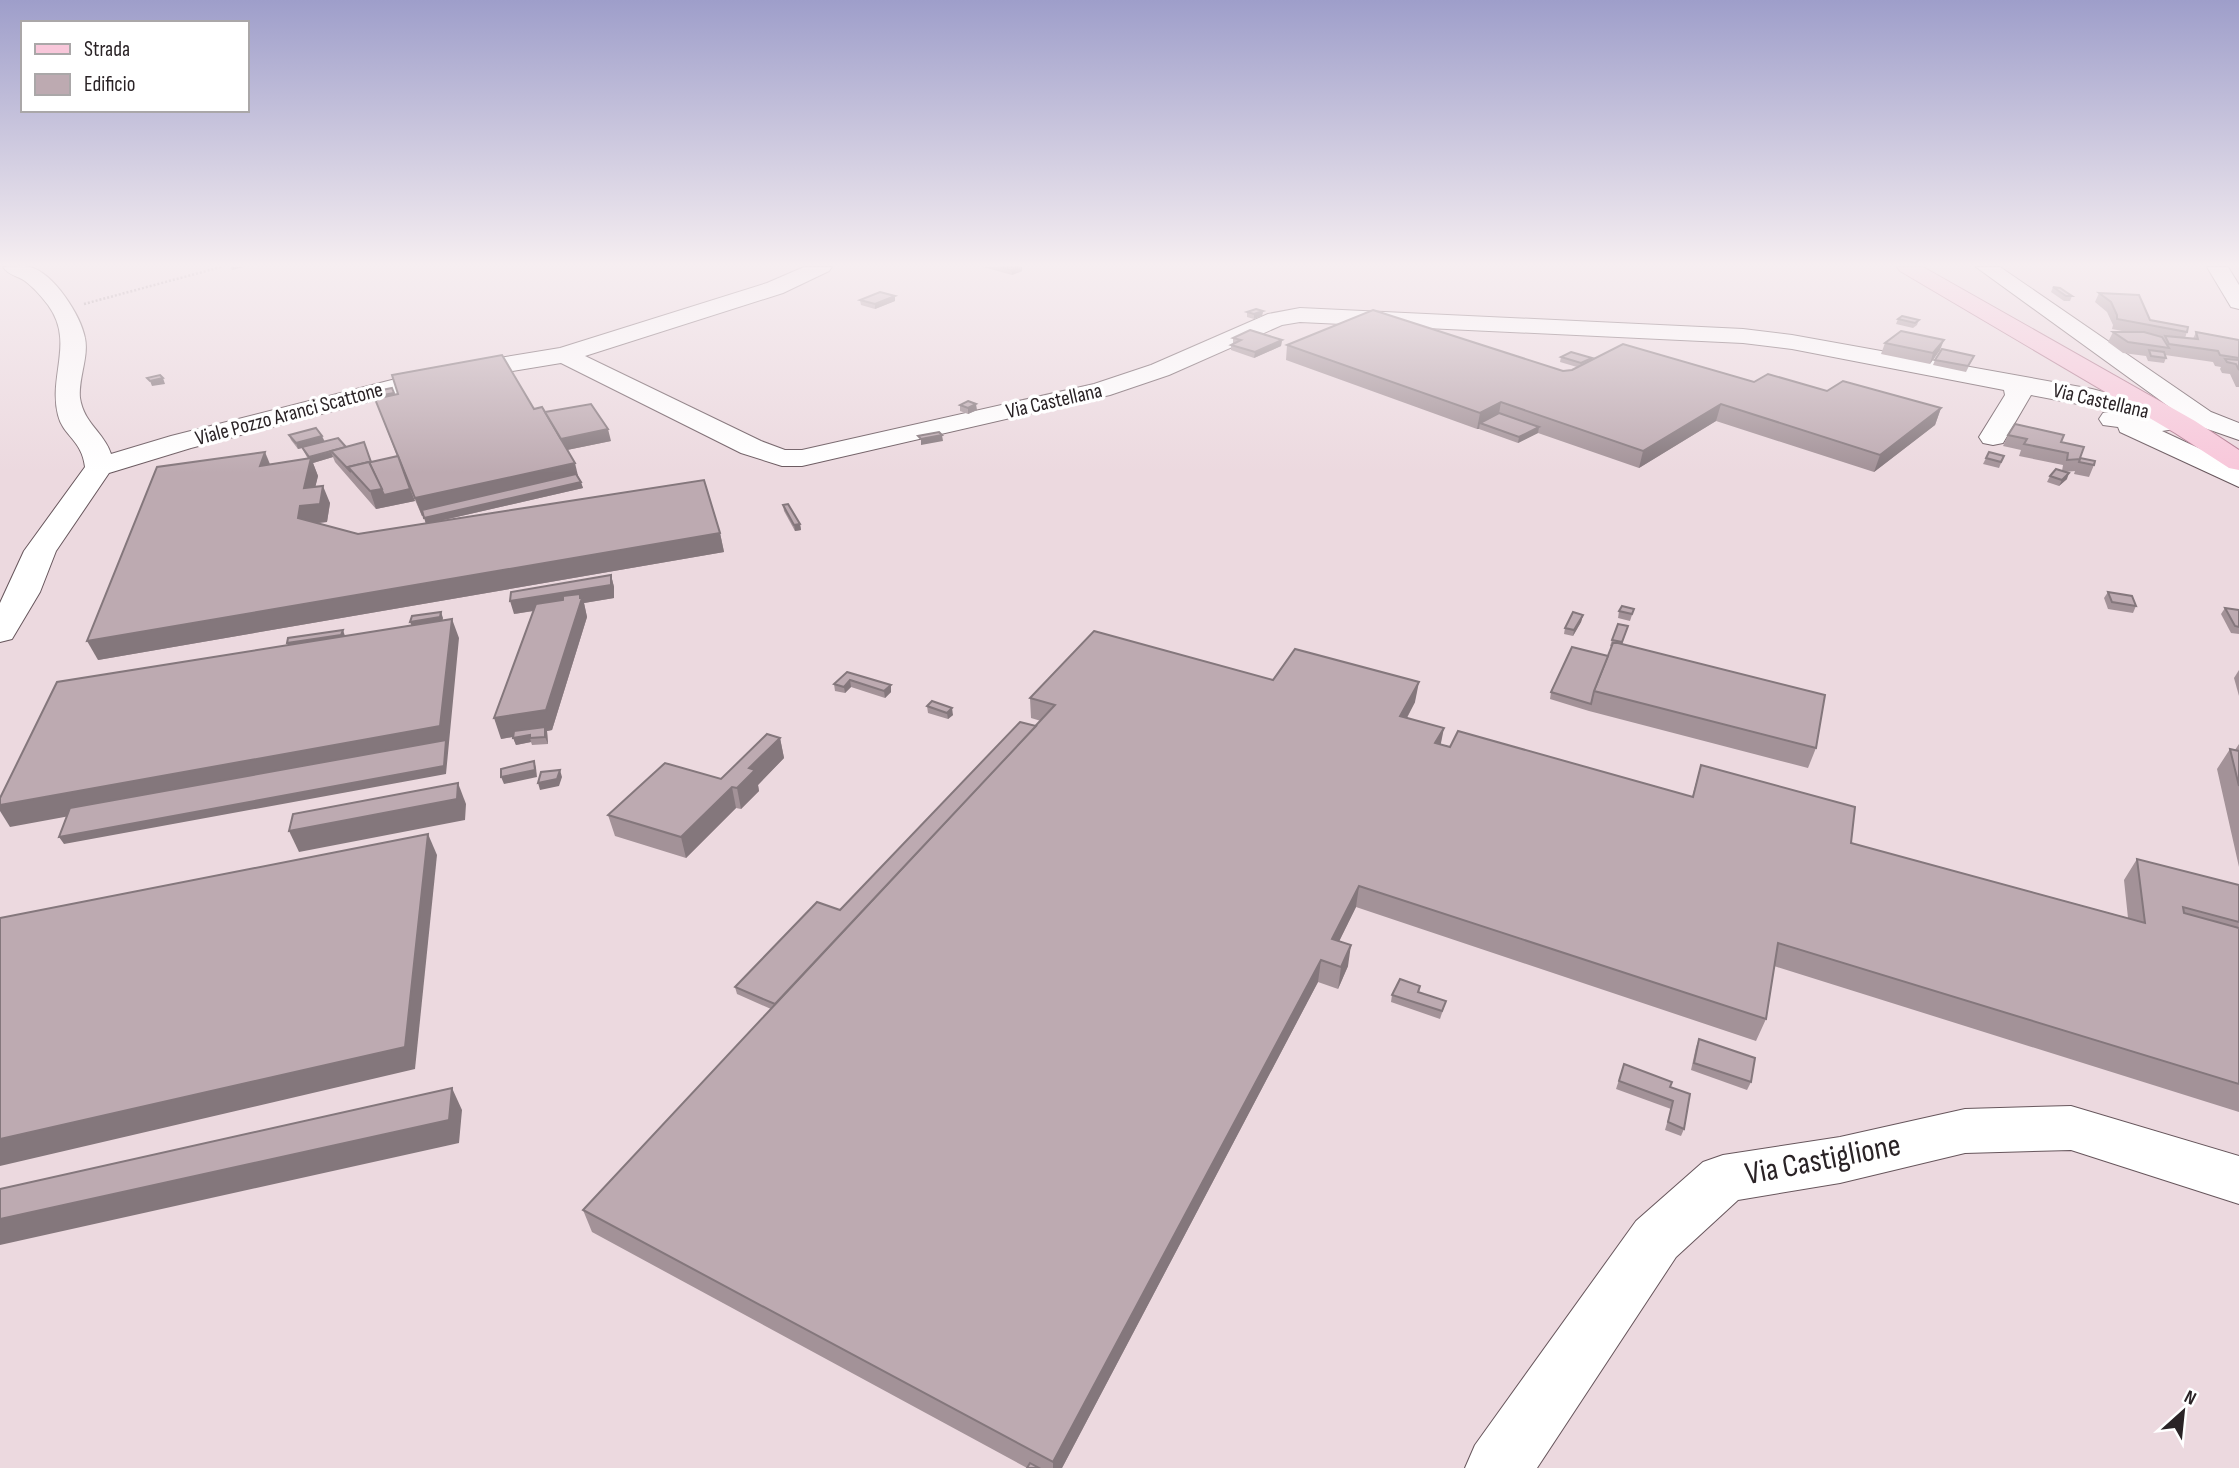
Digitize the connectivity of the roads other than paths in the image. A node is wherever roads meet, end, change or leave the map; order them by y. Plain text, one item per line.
1 (72, 336) edge
2 (625, 336) edge
3 (1238, 336) edge
4 (1733, 336) edge
5 (2027, 336) edge
6 (2084, 336) edge
7 (2056, 352) junction
8 (564, 355) junction
9 (2016, 384) junction
10 (2167, 417) junction
11 (2112, 419) junction
12 (2239, 432) edge
13 (1993, 437) dead end
14 (2239, 463) edge
15 (99, 467) junction
16 (2239, 478) edge
17 (0, 632) edge
18 (2239, 1180) edge
19 (1499, 1468) edge

1 - 15 street
2 - 8 street, Viale Pozzo Aranci Scattone
3 - 8 street, Via Castellana
4 - 9 street, Via Castellana
5 - 7 main road
6 - 12 street
7 - 9 street, Via Castellana
7 - 10 main road
8 - 15 street, Viale Pozzo Aranci Scattone
9 - 10 street, Via Castellana
9 - 11 street, Via Castellana
9 - 13 street
10 - 11 street, Via Castellana
10 - 14 main road
11 - 16 street, Via Castellana
15 - 17 street
18 - 19 street, Via Castiglione

